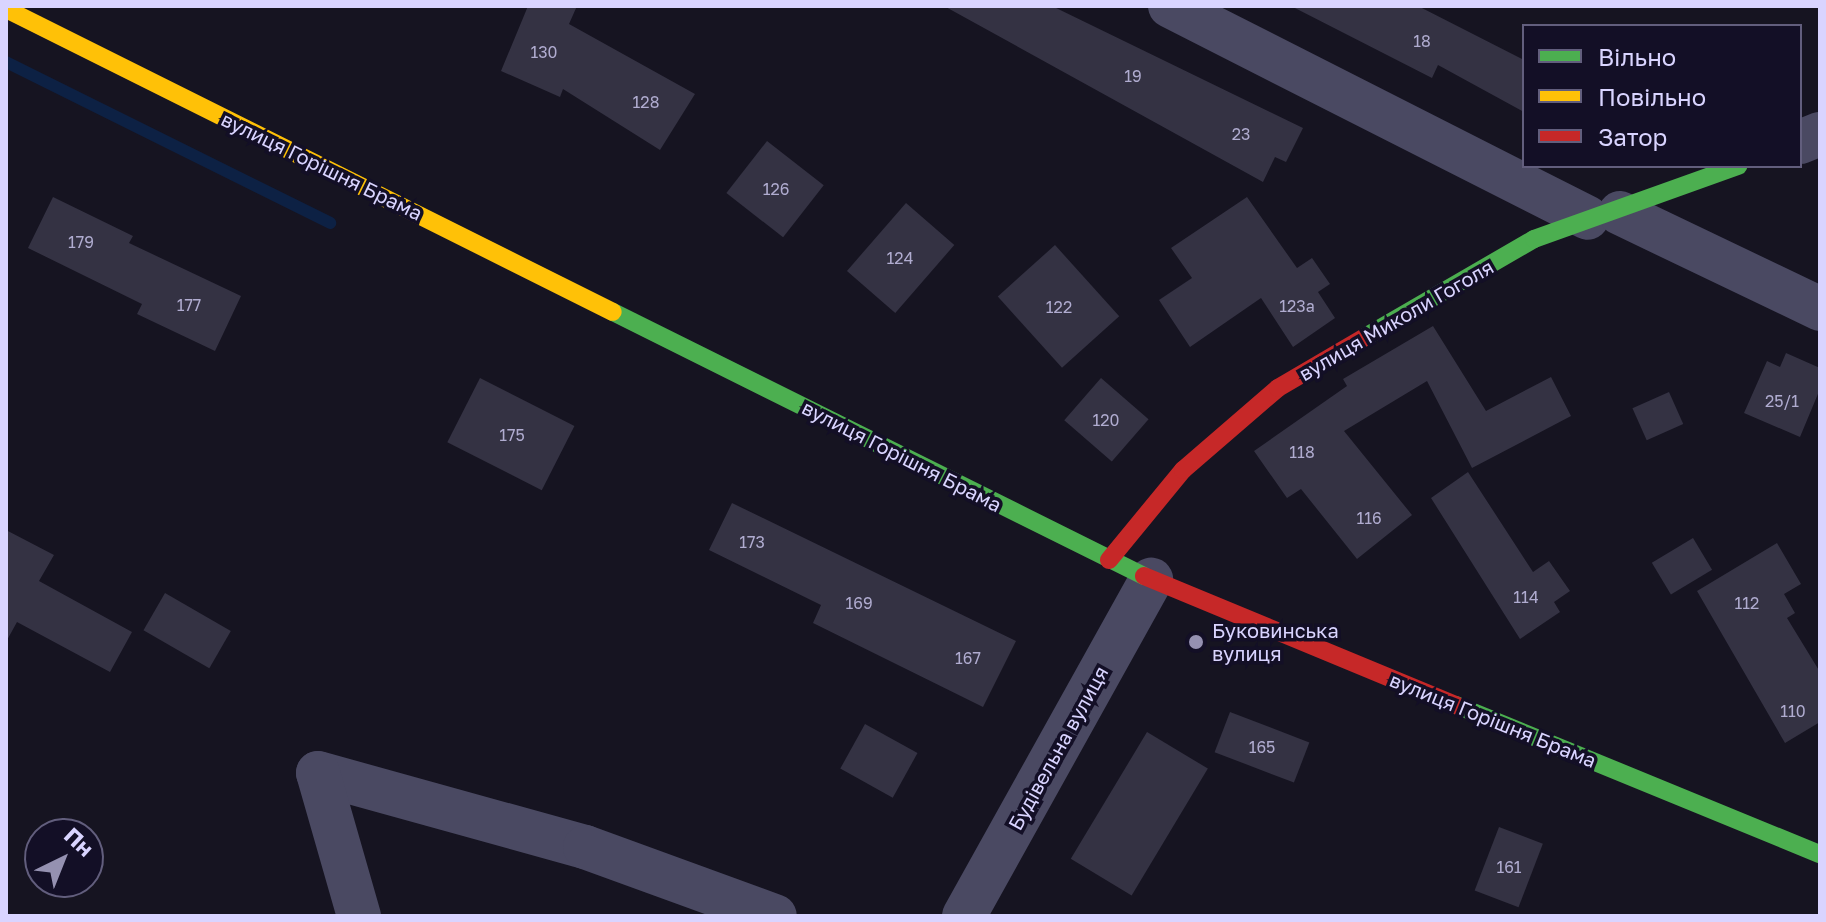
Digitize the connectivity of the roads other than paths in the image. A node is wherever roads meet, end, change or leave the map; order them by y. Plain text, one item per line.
1 (1170, 6) edge
2 (6, 9) edge
3 (1732, 168) edge
4 (1603, 215) junction
5 (1820, 309) edge
6 (1109, 560) junction
7 (1151, 580) junction
8 (1820, 854) edge
9 (359, 916) edge
10 (775, 916) edge
11 (964, 916) edge

1 - 4 street
2 - 6 street, вулиця Горішня Брама
3 - 4 street, вулиця Миколи Гоголя
4 - 5 street
4 - 6 street, вулиця Миколи Гоголя
6 - 7 street, вулиця Горішня Брама
7 - 8 street, вулиця Горішня Брама
7 - 11 street, Будівельна вулиця
9 - 10 street

